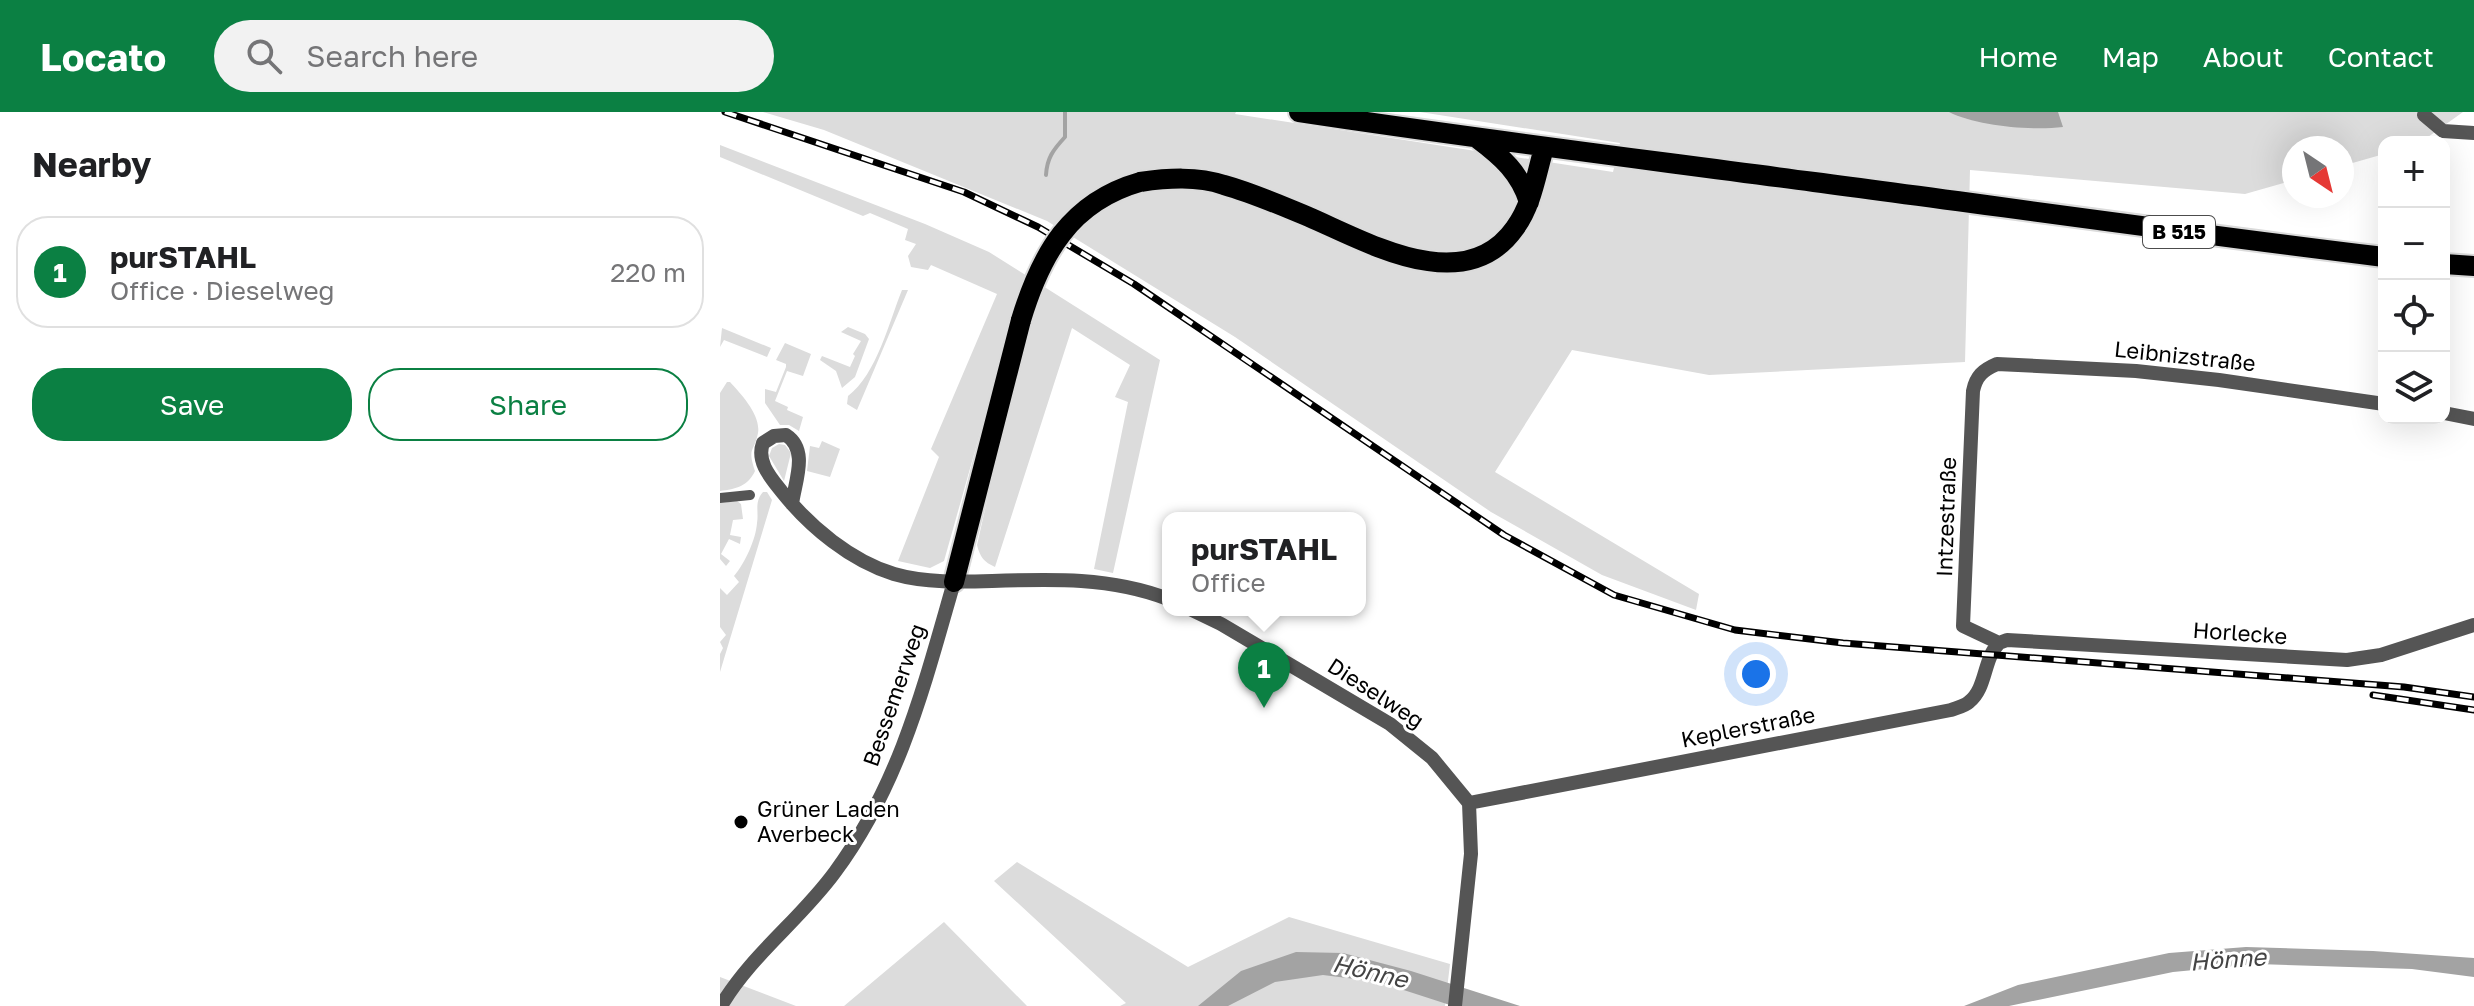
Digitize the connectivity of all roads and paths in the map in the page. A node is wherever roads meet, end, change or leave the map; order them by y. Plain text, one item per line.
1 (1299, 112) edge
2 (2424, 115) dead end
3 (2474, 133) edge
4 (1478, 139) junction
5 (1544, 148) junction
6 (1529, 202) junction
7 (2378, 256) edge
8 (2450, 264) edge
9 (2474, 266) edge
10 (1982, 372) joint
11 (2378, 403) edge
12 (2450, 414) edge
13 (2474, 419) edge
14 (750, 495) dead end
15 (720, 498) edge
16 (792, 504) dead end
17 (954, 582) junction
18 (1162, 597) edge
19 (1204, 616) edge
20 (2474, 625) edge
21 (1999, 643) junction
22 (1469, 803) junction
23 (722, 998) edge
24 (1455, 1006) edge

1 - 4 main road, B 515
2 - 3 street
4 - 5 main road, B 515
4 - 6 main road
5 - 6 main road
5 - 7 main road, B 515
6 - 17 main road, bridge
8 - 9 main road
10 - 11 street, Leibnizstraße
10 - 21 street, Intzestraße
12 - 13 street
14 - 15 street
16 - 17 street
17 - 18 street
17 - 23 street, Bessemerweg
19 - 22 street, Dieselweg
20 - 21 street, Horlecke
21 - 22 street, Keplerstraße
22 - 24 street

